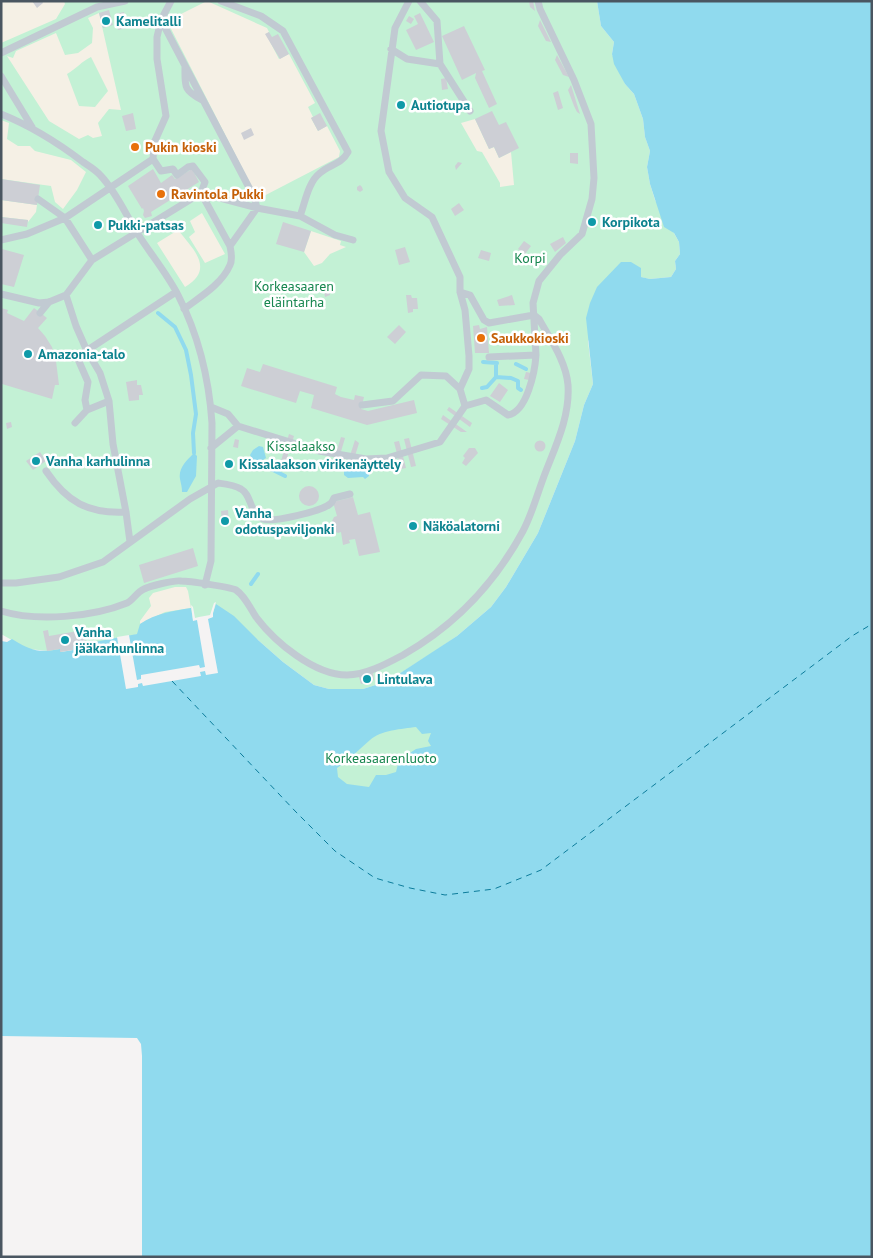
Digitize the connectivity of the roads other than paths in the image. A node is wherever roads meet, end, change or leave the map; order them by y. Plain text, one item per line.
1 (125, 1) edge
2 (171, 1) edge
3 (221, 1) edge
4 (409, 1) edge
5 (420, 1) edge
6 (538, 1) edge
7 (160, 20) junction
8 (391, 48) junction
9 (1, 53) edge
10 (440, 64) junction
11 (1, 76) edge
12 (470, 111) dead end
13 (1, 114) edge
14 (32, 128) junction
15 (153, 159) junction
16 (111, 188) junction
17 (201, 192) junction
18 (38, 199) dead end
19 (257, 208) junction
20 (300, 216) junction
21 (65, 218) junction
22 (136, 232) junction
23 (1, 240) edge
24 (353, 240) dead end
25 (230, 246) junction
26 (92, 260) junction
27 (176, 292) junction
28 (460, 292) junction
29 (1, 294) edge
30 (66, 295) junction
31 (50, 302) junction
32 (184, 309) junction
33 (40, 313) dead end
34 (534, 315) junction
35 (87, 351) junction
36 (536, 355) junction
37 (489, 357) dead end
38 (460, 389) junction
39 (109, 401) junction
40 (362, 405) dead end
41 (465, 406) junction
42 (211, 407) junction
43 (87, 410) junction
44 (75, 423) dead end
45 (238, 426) junction
46 (211, 448) junction
47 (46, 471) dead end
48 (211, 487) junction
49 (350, 494) dead end
50 (126, 512) junction
51 (130, 542) junction
52 (1, 583) edge
53 (205, 585) junction
54 (1, 611) edge

1 - 9 lane
2 - 7 lane
3 - 20 lane
4 - 8 lane
5 - 10 lane
6 - 34 lane
7 - 15 lane
7 - 19 lane
8 - 10 lane
8 - 28 lane
10 - 12 lane
11 - 14 lane
13 - 14 lane
14 - 16 lane
15 - 16 lane
15 - 17 lane
16 - 21 lane
16 - 22 lane
17 - 19 lane
17 - 22 lane
17 - 25 lane
18 - 21 lane
19 - 20 lane
19 - 25 lane
20 - 24 lane
21 - 23 lane
21 - 26 lane
22 - 26 lane
22 - 27 lane
25 - 32 lane
26 - 30 lane
27 - 32 lane
27 - 35 lane
28 - 34 lane
28 - 38 lane
29 - 31 lane
30 - 31 lane
30 - 35 lane
31 - 33 lane
32 - 42 lane
34 - 36 lane
34 - 53 lane
35 - 39 lane
35 - 43 lane
36 - 37 lane
36 - 41 lane
38 - 40 lane
38 - 41 lane
39 - 43 lane
39 - 50 lane
41 - 45 lane
42 - 45 lane
42 - 46 lane
43 - 44 lane
45 - 46 lane
46 - 48 lane
47 - 50 lane
48 - 49 lane
48 - 51 lane
48 - 53 lane
50 - 51 lane
51 - 52 lane
53 - 54 lane

